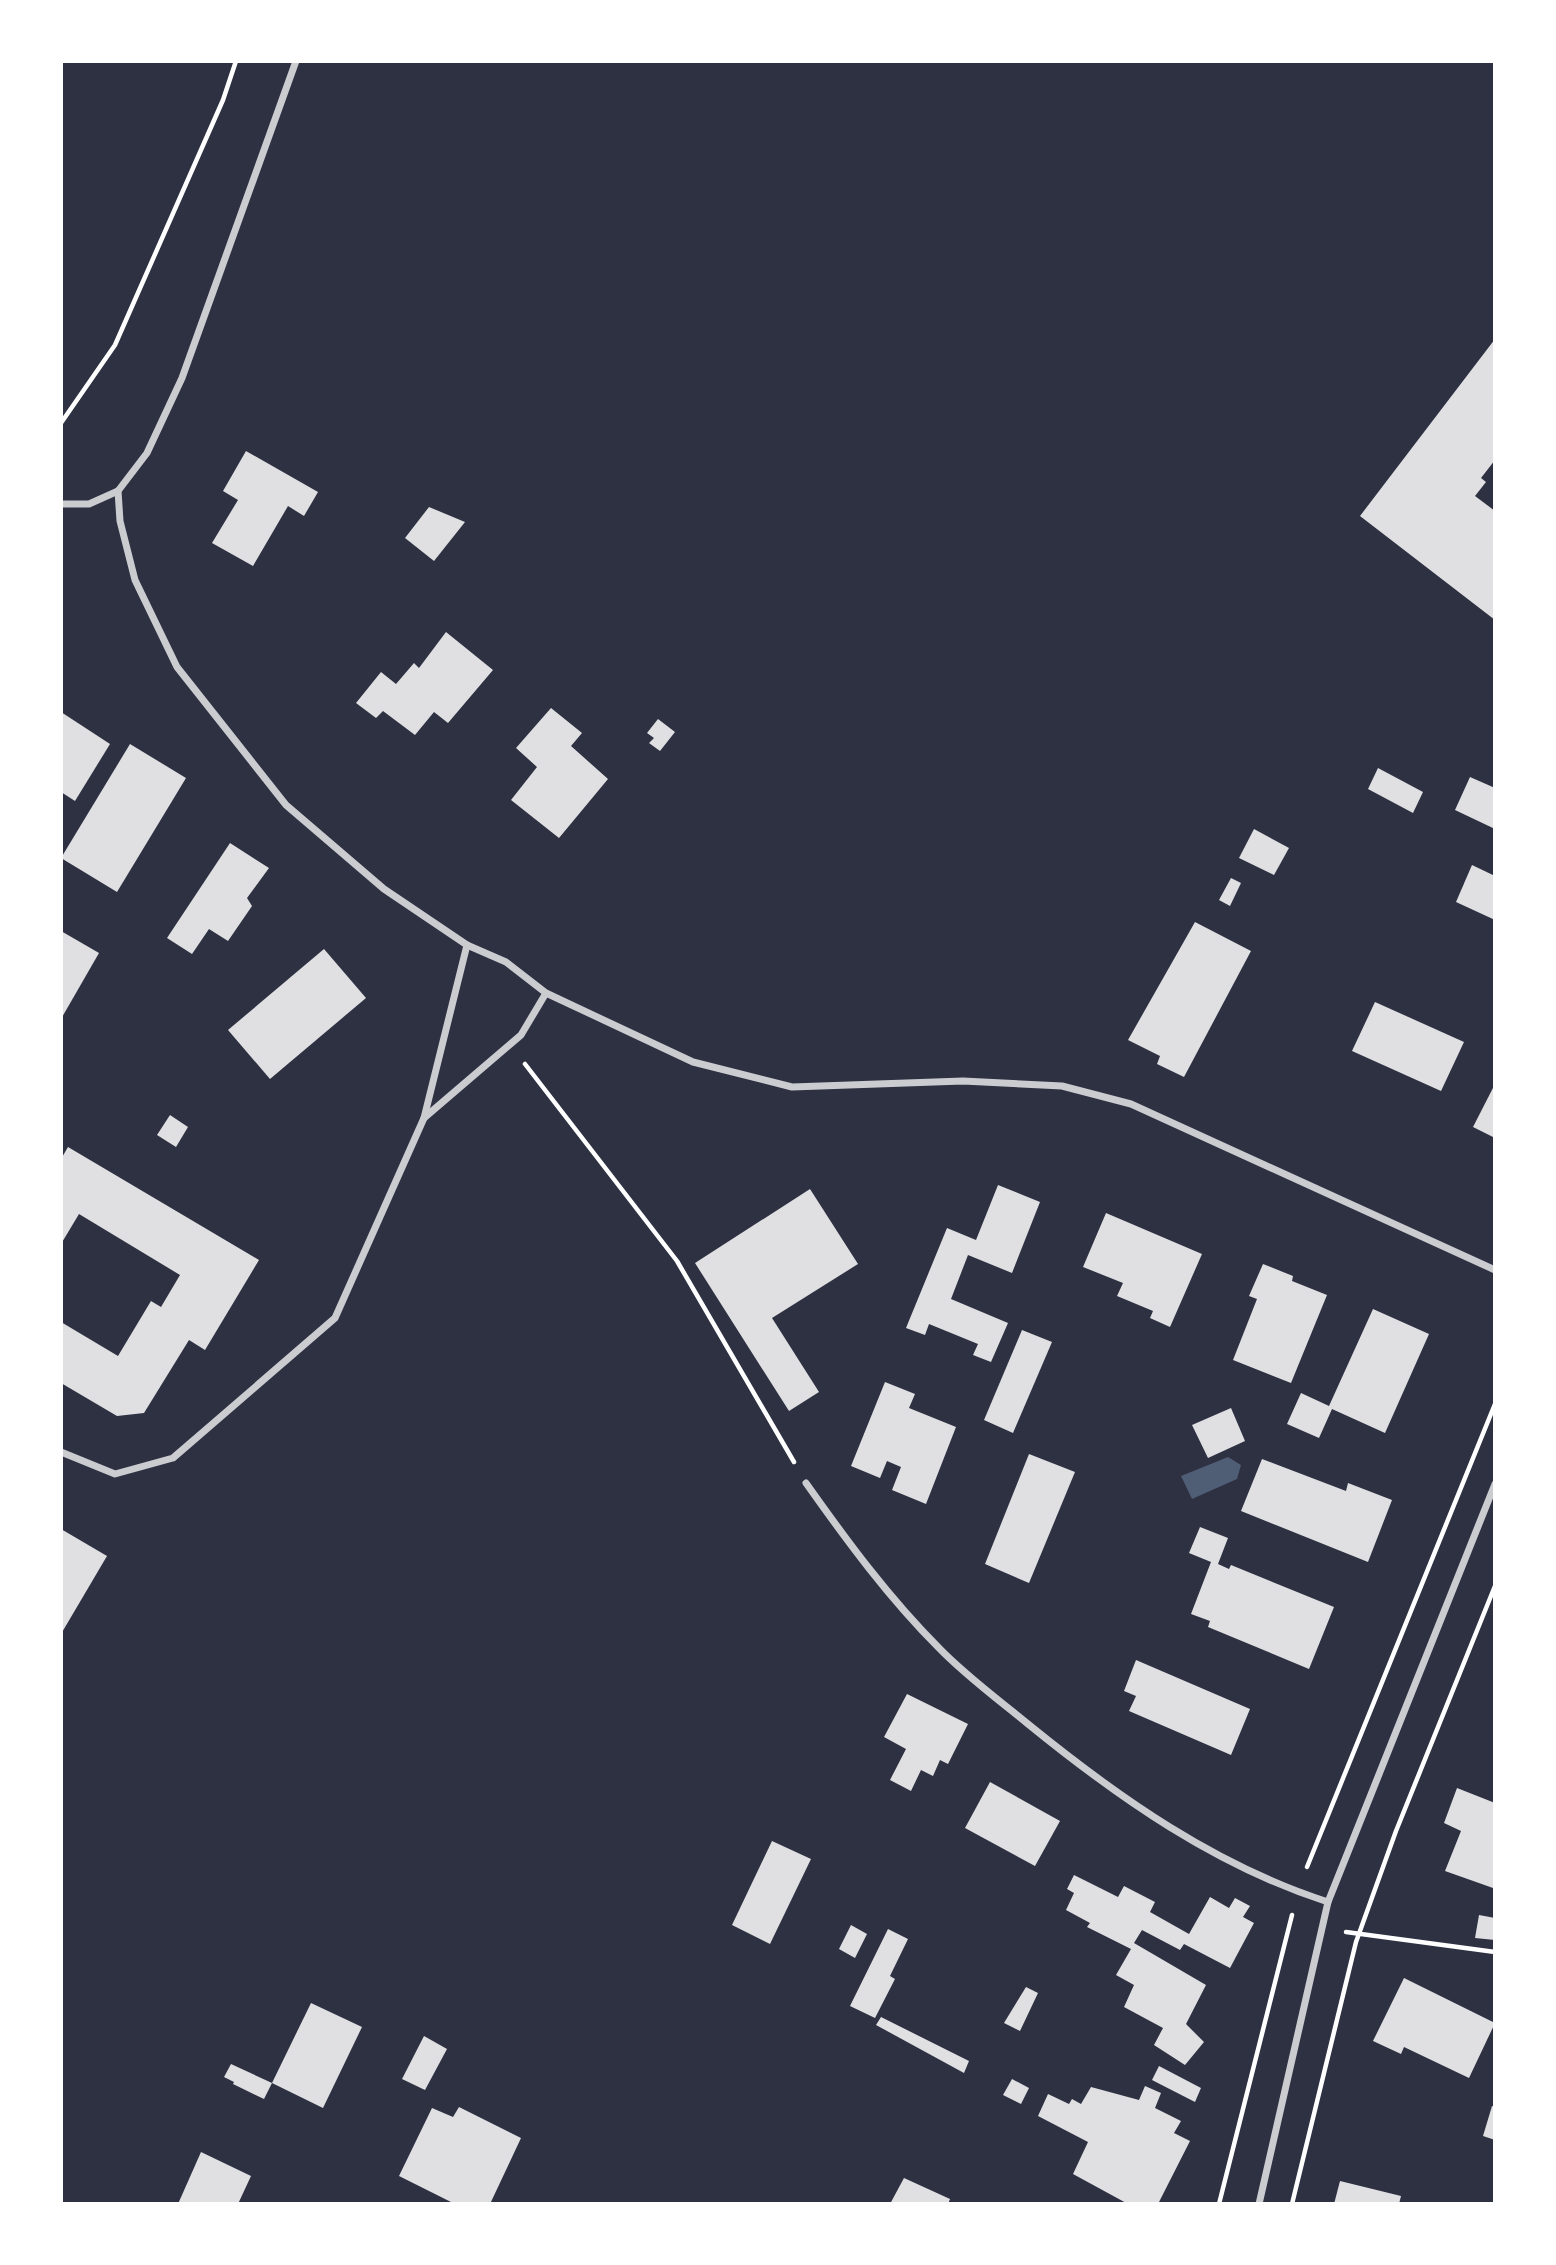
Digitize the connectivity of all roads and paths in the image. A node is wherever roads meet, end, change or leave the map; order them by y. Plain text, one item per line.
1 (236, 61) edge
2 (296, 61) edge
3 (61, 423) edge
4 (118, 491) junction
5 (61, 504) edge
6 (467, 945) junction
7 (546, 993) junction
8 (510, 1044) junction
9 (424, 1118) junction
10 (1495, 1270) edge
11 (61, 1452) edge
12 (806, 1483) joint
13 (1495, 1484) edge
14 (1495, 1586) edge
15 (1328, 1902) junction
16 (1321, 1928) junction
17 (1359, 1934) junction
18 (1495, 1952) edge
19 (1259, 2204) edge
20 (1292, 2204) edge

1 - 3 path
2 - 4 street
4 - 5 street
4 - 6 street
6 - 7 street
6 - 9 street
7 - 8 street
7 - 10 street
8 - 9 street
8 - 12 path
9 - 11 street
12 - 15 street
13 - 15 street
14 - 17 path
15 - 16 street
16 - 17 path
16 - 19 street
17 - 18 path
17 - 20 path

